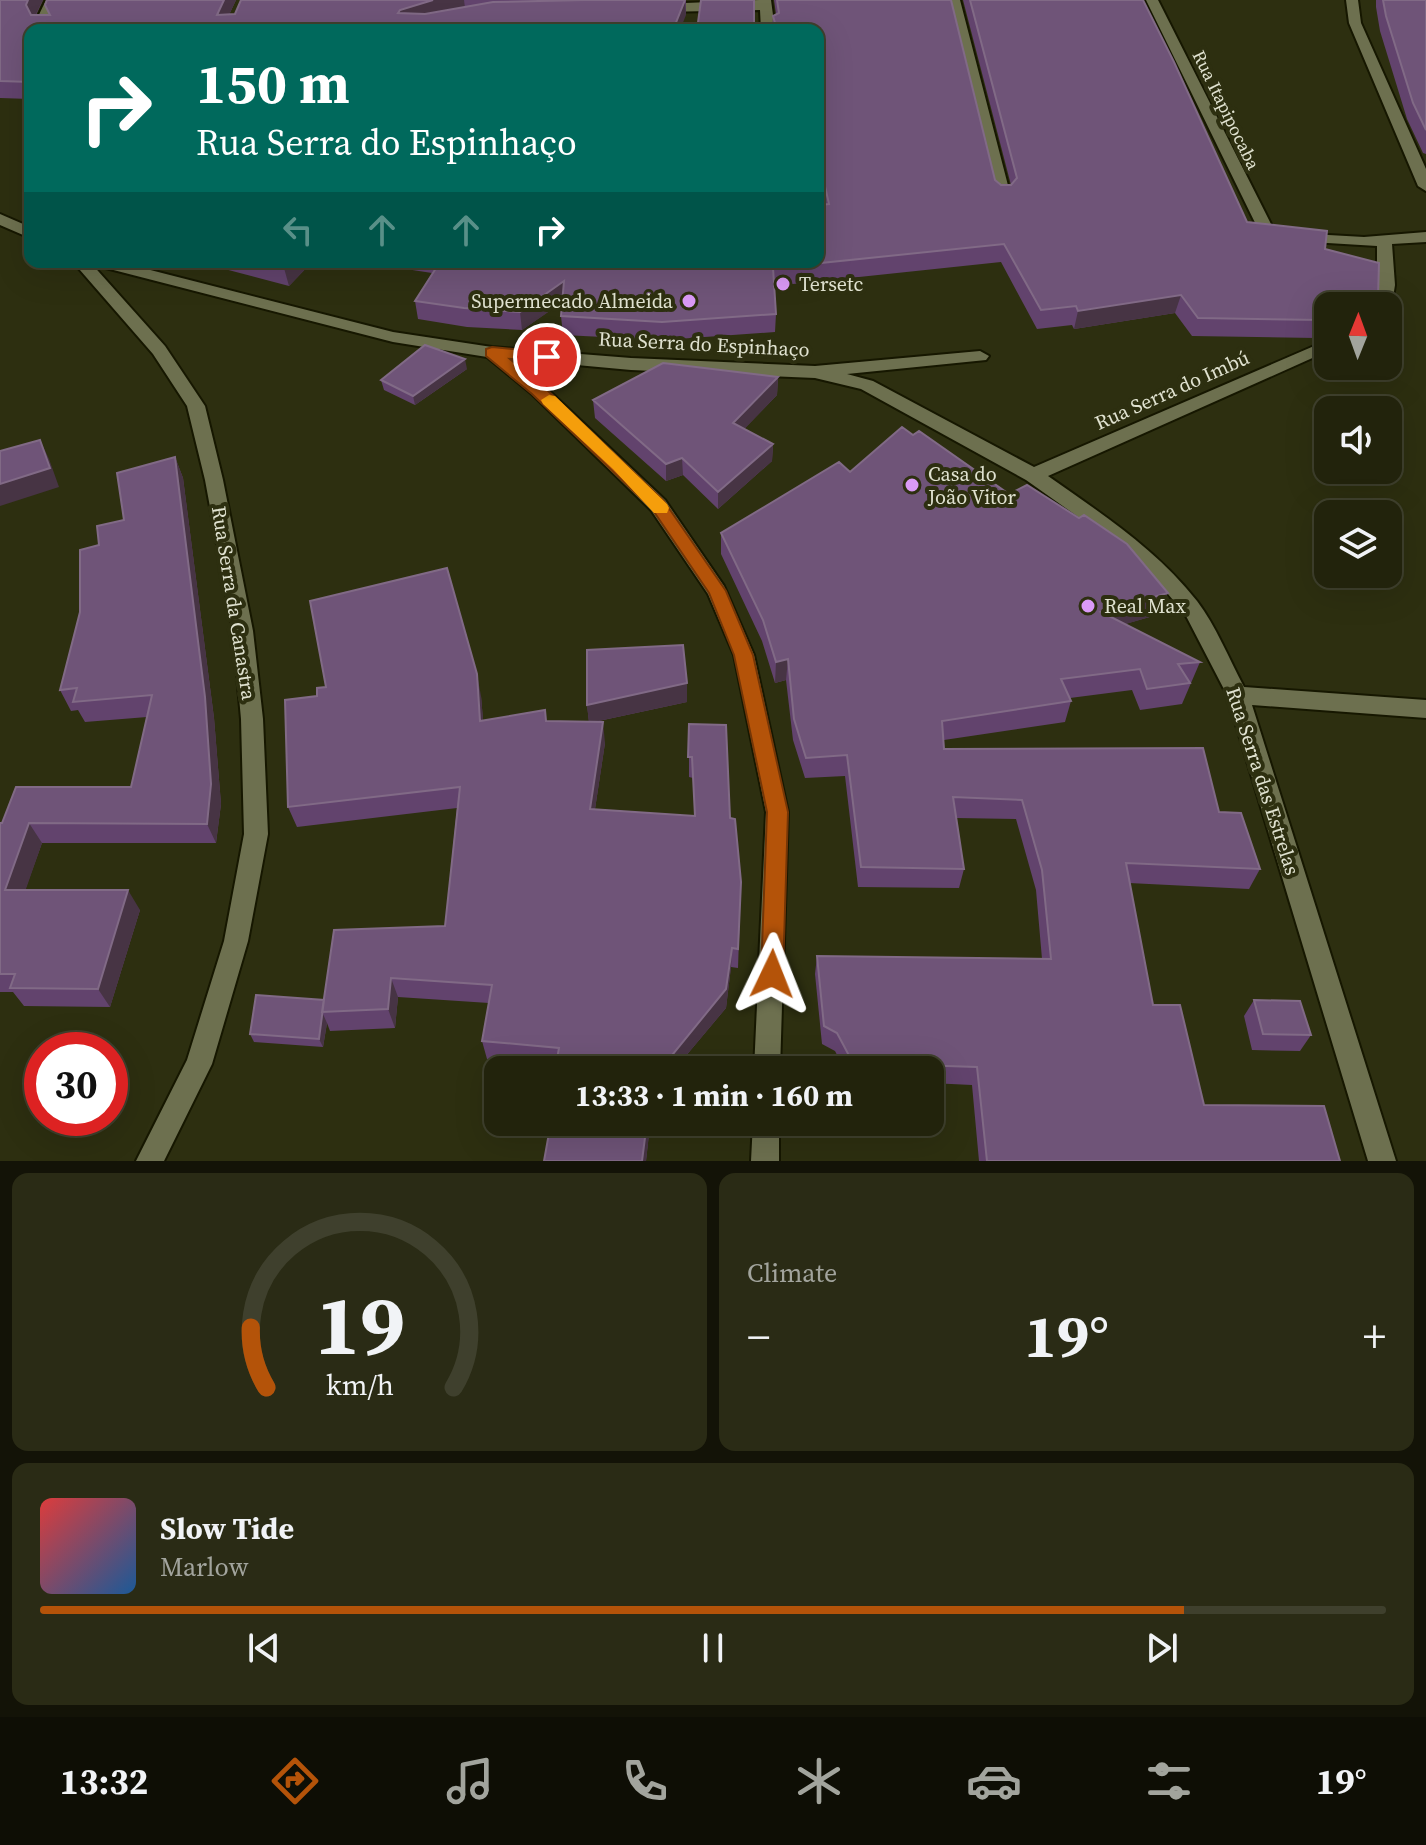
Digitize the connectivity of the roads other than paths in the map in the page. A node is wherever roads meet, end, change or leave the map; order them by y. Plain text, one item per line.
1 (52, 0) edge
2 (954, 0) edge
3 (1152, 0) edge
4 (1352, 0) edge
5 (765, 3) edge
6 (643, 8) edge
7 (42, 24) edge
8 (767, 24) edge
9 (1426, 186) edge
10 (1003, 197) edge
11 (0, 219) edge
12 (24, 230) edge
13 (1426, 237) edge
14 (1384, 239) junction
15 (86, 268) edge
16 (123, 268) edge
17 (1386, 292) edge
18 (1314, 351) edge
19 (492, 352) junction
20 (980, 356) dead end
21 (815, 372) junction
22 (1033, 475) junction
23 (1238, 695) junction
24 (1426, 709) edge
25 (768, 1056) edge
26 (766, 1136) edge
27 (150, 1161) edge
28 (765, 1161) edge
29 (1382, 1161) edge

1 - 7 street
2 - 10 street
3 - 14 street, Rua Itapipocaba
4 - 9 street
5 - 6 street
5 - 8 street
11 - 12 street
13 - 14 street
14 - 17 street
15 - 27 street, Rua Serra da Canastra
16 - 19 street, Rua Serra do Espinhaço
18 - 22 street, Rua Serra do Imbú
19 - 21 street, Rua Serra do Espinhaço
19 - 25 street
20 - 21 street, Rua Serra do Espinhaço
21 - 22 street, Rua Serra das Estrelas
22 - 23 street, Rua Serra das Estrelas
23 - 24 street
23 - 29 street, Rua Serra das Estrelas
26 - 28 street

